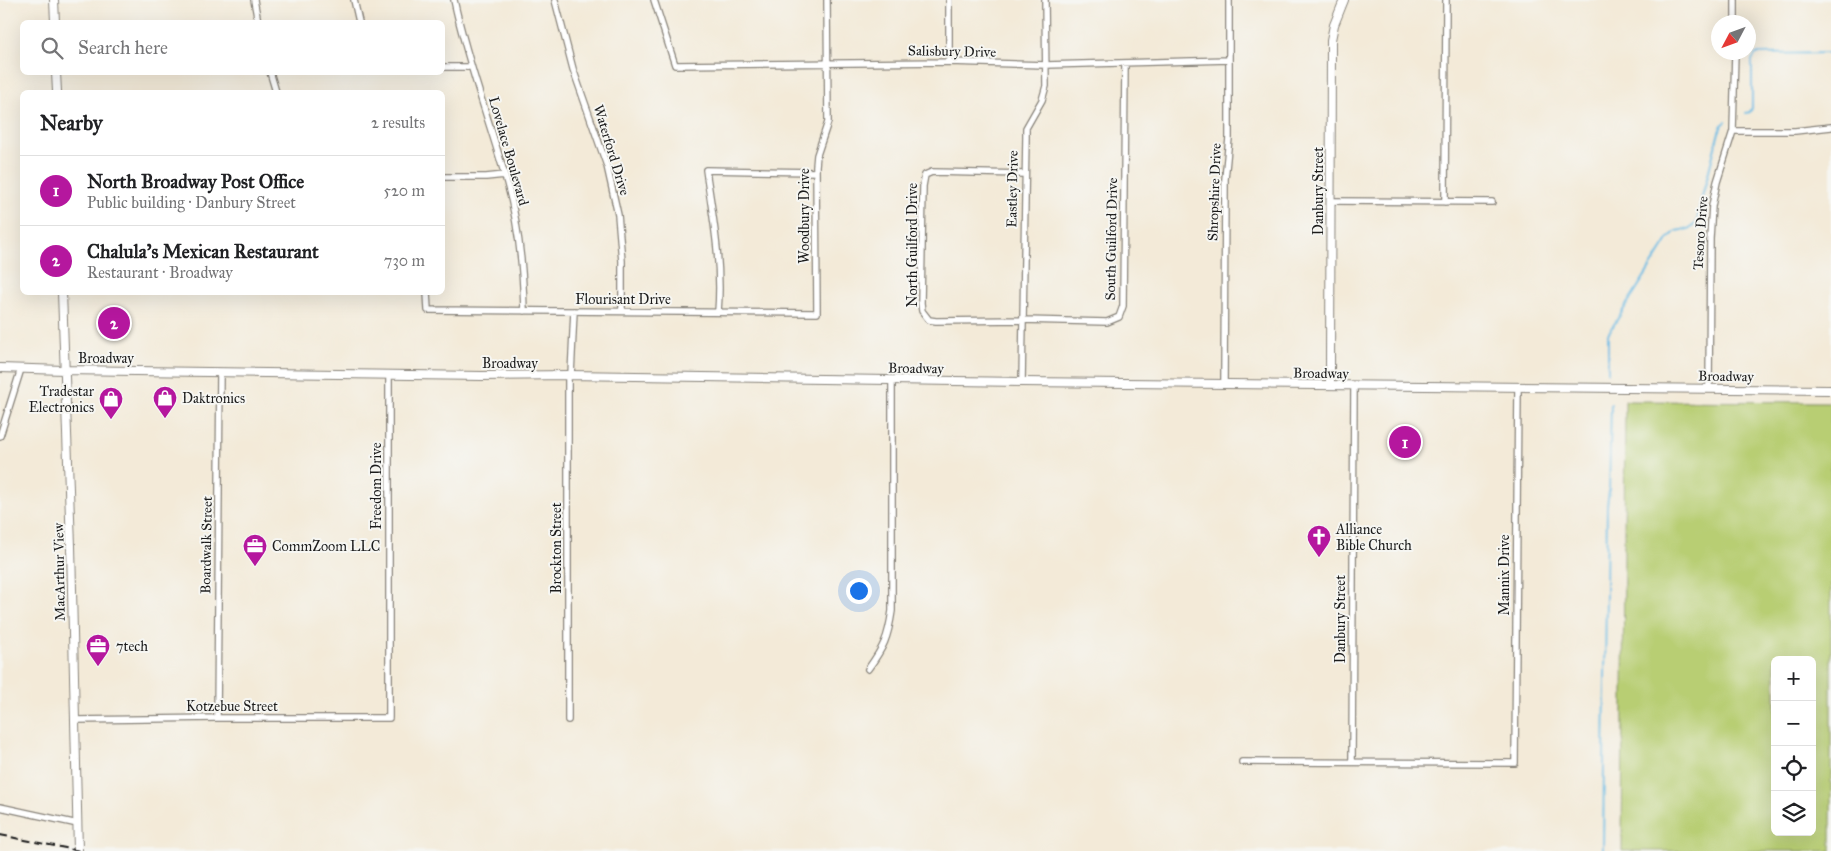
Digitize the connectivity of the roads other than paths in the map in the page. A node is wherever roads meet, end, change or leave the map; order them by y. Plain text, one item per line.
1 (54, 0) edge
2 (254, 0) edge
3 (354, 0) edge
4 (454, 0) edge
5 (555, 0) edge
6 (654, 0) edge
7 (827, 0) edge
8 (949, 0) edge
9 (1045, 0) edge
10 (1229, 0) edge
11 (1344, 0) edge
12 (1446, 0) edge
13 (1735, 0) edge
14 (1735, 15) edge
15 (55, 20) edge
16 (258, 20) edge
17 (359, 20) edge
18 (1229, 60) junction
19 (1735, 60) edge
20 (949, 62) junction
21 (828, 63) junction
22 (1125, 63) junction
23 (1046, 65) junction
24 (445, 67) edge
25 (471, 67) junction
26 (56, 75) edge
27 (271, 75) edge
28 (56, 90) edge
29 (275, 90) edge
30 (1831, 127) edge
31 (1733, 131) junction
32 (816, 172) junction
33 (1024, 174) junction
34 (505, 175) junction
35 (445, 176) edge
36 (1330, 201) junction
37 (1445, 202) junction
38 (1492, 202) dead end
39 (62, 295) edge
40 (427, 295) edge
41 (574, 310) junction
42 (524, 311) junction
43 (622, 311) junction
44 (718, 312) junction
45 (817, 313) joint
46 (1022, 320) junction
47 (0, 368) edge
48 (21, 369) junction
49 (64, 370) junction
50 (220, 372) junction
51 (388, 374) junction
52 (569, 375) junction
53 (892, 380) junction
54 (1022, 382) junction
55 (1224, 384) junction
56 (1330, 385) junction
57 (1354, 386) junction
58 (1518, 387) junction
59 (1709, 389) junction
60 (1831, 390) edge
61 (0, 436) edge
62 (868, 669) dead end
63 (217, 718) junction
64 (389, 718) joint
65 (75, 720) junction
66 (568, 720) dead end
67 (1242, 762) dead end
68 (1352, 762) junction
69 (0, 807) edge
70 (78, 824) junction
71 (78, 851) edge

1 - 15 main road
2 - 16 street
3 - 17 street
4 - 25 street, Lovelace Boulevard
5 - 43 street, Waterford Drive
6 - 21 street, Salisbury Drive
7 - 21 street, Woodbury Drive
8 - 20 street
9 - 23 street, Eastley Drive
10 - 18 street, Shropshire Drive
11 - 36 main road, Danbury Street
12 - 37 street
13 - 14 street
18 - 22 street, Salisbury Drive
18 - 55 street, Shropshire Drive
19 - 31 street, Tesoro Drive
20 - 21 street, Salisbury Drive
20 - 23 street, Salisbury Drive
21 - 32 street, Woodbury Drive
22 - 23 street, Salisbury Drive
22 - 46 street, South Guilford Drive
23 - 33 street, Eastley Drive
24 - 25 street
25 - 34 street, Lovelace Boulevard
26 - 28 main road
27 - 29 street
30 - 31 street
31 - 59 street, Tesoro Drive
32 - 44 street
32 - 45 street, Woodbury Drive
33 - 46 street, Eastley Drive
33 - 46 street, North Guilford Drive
34 - 35 street
34 - 42 street, Lovelace Boulevard
36 - 37 street
36 - 56 main road, Danbury Street
37 - 38 street
39 - 49 main road, MacArthur View
40 - 42 street, Flourisant Drive
41 - 42 street, Flourisant Drive
41 - 43 street, Flourisant Drive
41 - 52 street, Brockton Street
43 - 44 street, Flourisant Drive
44 - 45 street, Flourisant Drive
46 - 54 street, Eastley Drive
47 - 48 main road, Broadway
48 - 49 main road, Broadway
48 - 61 street
49 - 50 main road, Broadway
49 - 65 main road, MacArthur View
50 - 51 main road, Broadway
50 - 63 street, Boardwalk Street
51 - 52 main road, Broadway
51 - 64 street, Freedom Drive
52 - 53 main road, Broadway
52 - 66 street, Brockton Street
53 - 54 main road, Broadway
53 - 62 street
54 - 55 main road, Broadway
55 - 56 main road, Broadway
56 - 57 main road, Broadway
57 - 58 main road, Broadway
57 - 68 street, Danbury Street
58 - 59 main road, Broadway
58 - 68 street, Mannix Drive
59 - 60 main road, Broadway
63 - 64 street, Kotzebue Street
63 - 65 street, Kotzebue Street
65 - 70 main road, MacArthur View
67 - 68 street
69 - 70 street
70 - 71 main road, MacArthur View

